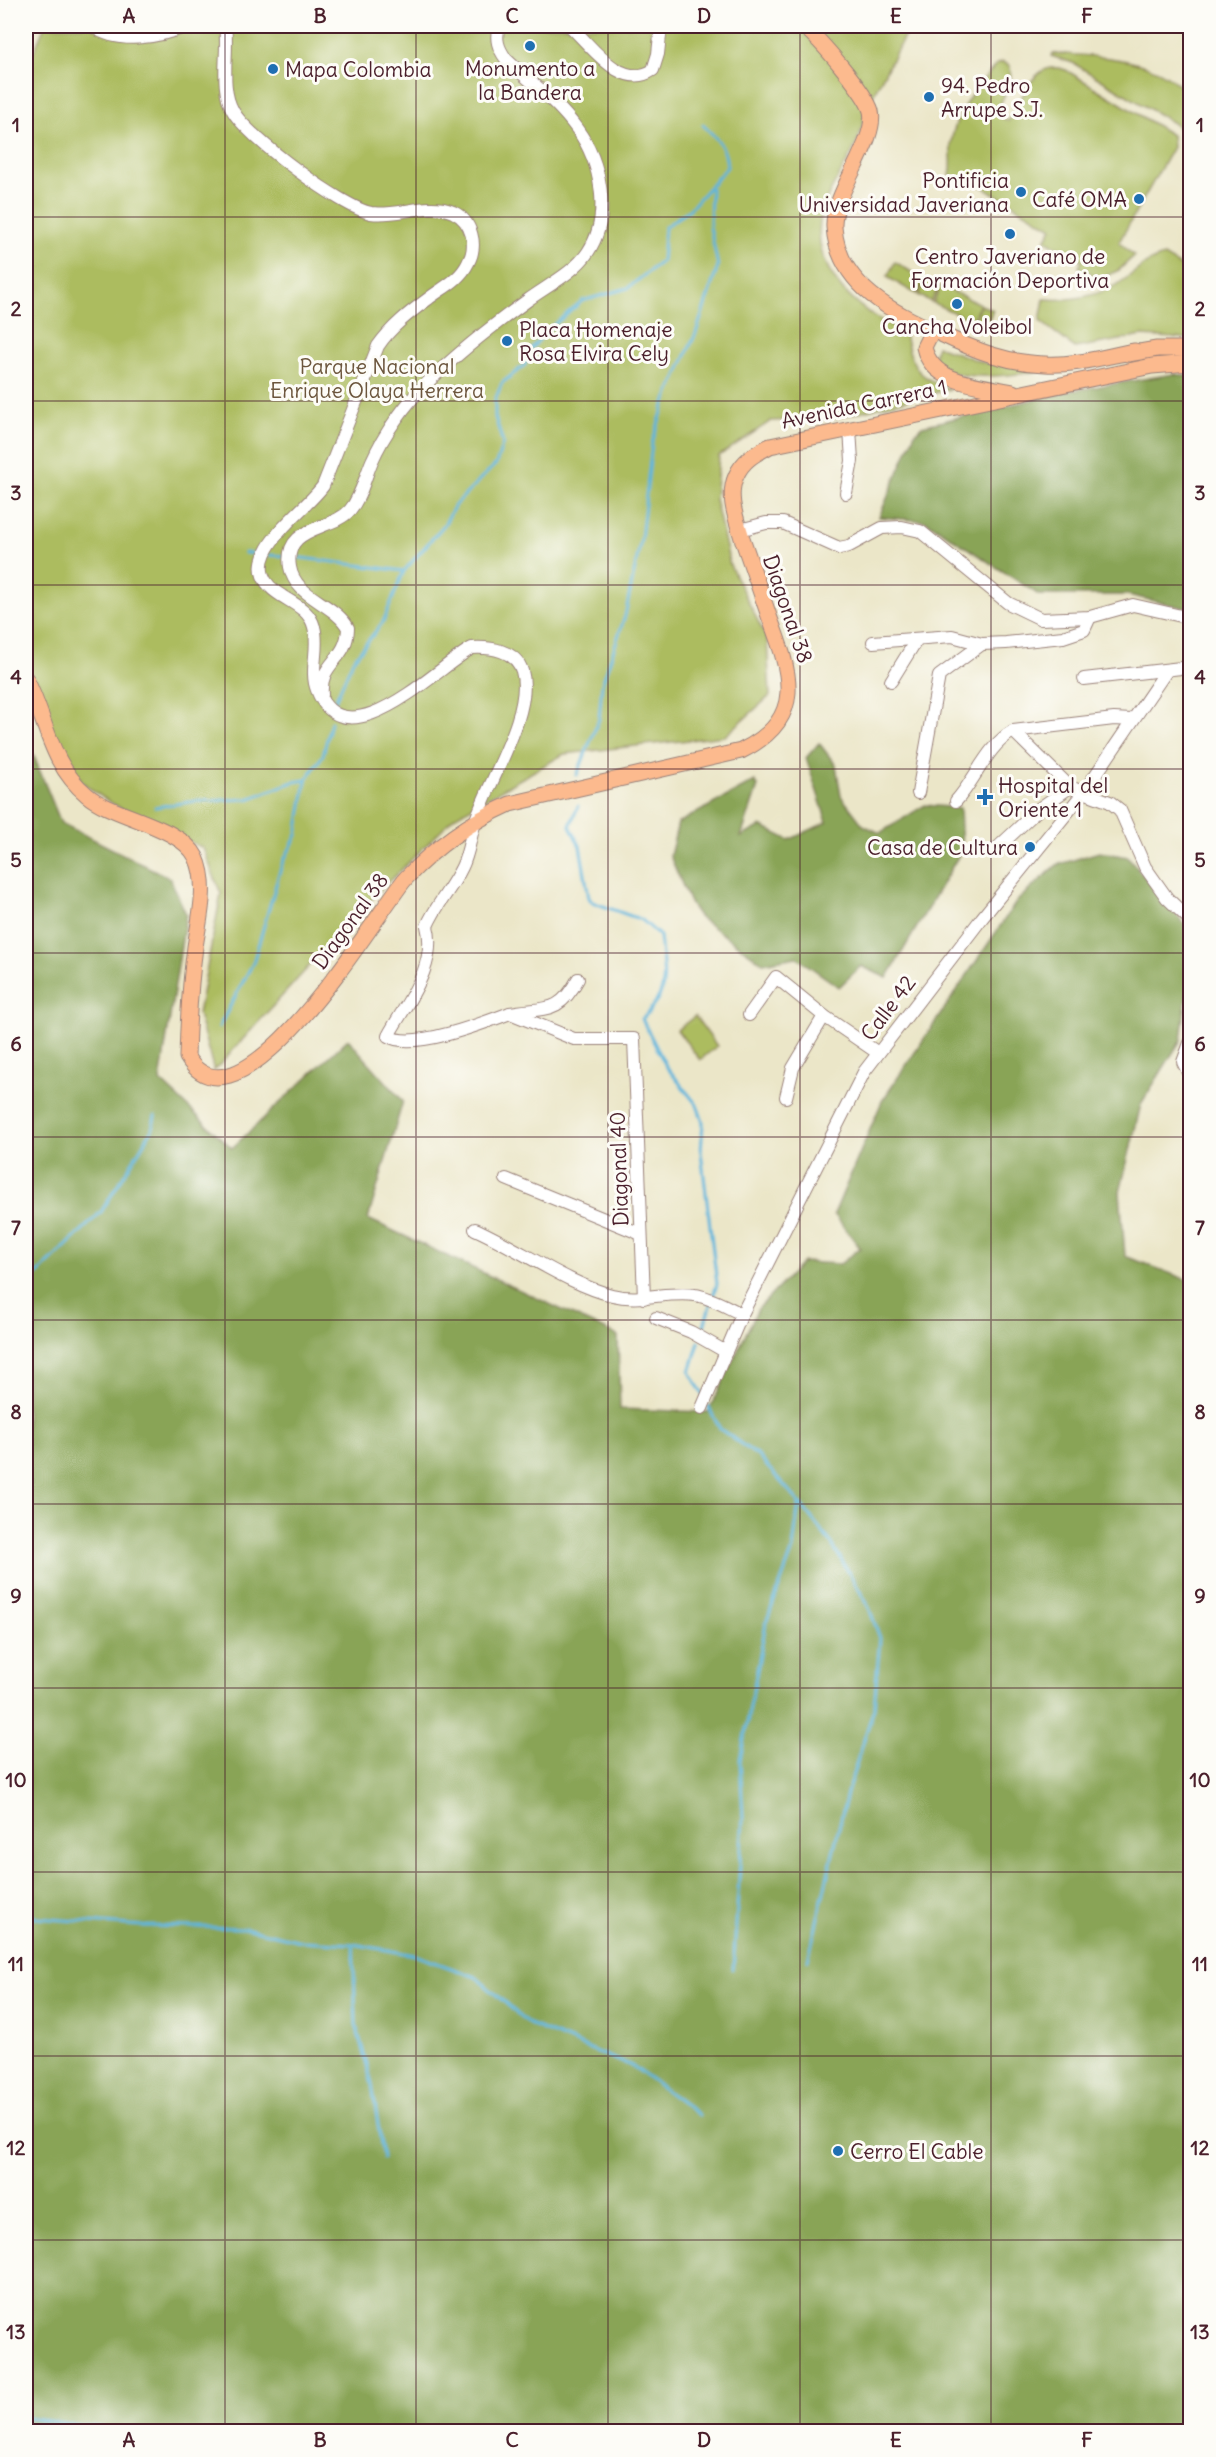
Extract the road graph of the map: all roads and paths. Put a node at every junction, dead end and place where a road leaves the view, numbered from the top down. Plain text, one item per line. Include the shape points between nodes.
1 (92, 26) edge
2 (187, 26) edge
3 (225, 26) edge
4 (499, 26) edge
5 (570, 26) edge
6 (661, 26) edge
7 (803, 26) edge
8 (932, 331) junction
9 (1191, 350) edge
10 (1135, 351) junction
11 (1191, 363) edge
12 (1068, 382) junction
13 (1018, 393) junction
14 (850, 429) junction
15 (846, 493) dead end
16 (740, 530) junction
17 (1090, 617) junction
18 (1191, 618) edge
19 (917, 639) junction
20 (873, 642) dead end
21 (982, 644) junction
22 (1191, 667) edge
23 (1167, 670) junction
24 (1084, 679) dead end
25 (26, 680) edge
26 (891, 681) dead end
27 (323, 702) junction
28 (1131, 720) junction
29 (1013, 731) junction
30 (1070, 787) junction
31 (1084, 792) junction
32 (918, 793) dead end
33 (956, 801) dead end
34 (1040, 808) junction
35 (475, 821) junction
36 (1051, 831) junction
37 (994, 851) dead end
38 (1191, 920) edge
39 (578, 979) dead end
40 (510, 1013) junction
41 (749, 1015) dead end
42 (824, 1016) junction
43 (1191, 1044) edge
44 (878, 1053) junction
45 (1188, 1074) edge
46 (786, 1097) dead end
47 (506, 1179) dead end
48 (475, 1229) dead end
49 (641, 1234) junction
50 (644, 1298) junction
51 (742, 1314) junction
52 (656, 1318) dead end
53 (726, 1352) junction
54 (702, 1408) dead end

1 - 2 street via 125,39
3 - 27 street via 228,98 232,110 252,134 349,205 379,213 444,209 460,217 472,237 471,257 463,272 390,329 378,346 323,486 263,555 262,571 268,585 304,609 312,620 316,634 314,681
4 - 27 street via 499,50 563,112 586,141 602,197 598,229 586,255 458,354 424,386 381,444 351,510 338,520 313,528 294,545 289,557 293,578 337,613 348,628 345,647 324,674
5 - 6 street via 607,62 623,75 634,78 653,70
7 - 8 main road via 866,100 871,116 838,206 834,225 841,255 851,274 871,296
8 - 10 main road via 981,352 1036,364 1063,364
8 - 13 main road via 924,347 937,372
9 - 10 main road, Avenida Carrera 1
10 - 12 main road, Avenida Carrera 1
11 - 12 main road, Avenida Carrera 1 via 1167,363
12 - 13 main road, Avenida Carrera 1
13 - 14 main road, Avenida Carrera 1
14 - 15 street via 852,461
14 - 16 main road, Avenida Carrera 1 via 770,446 752,456 736,477 732,490
16 - 17 street via 783,523 839,548 882,528 908,527 920,531 1008,603 1032,616 1054,621
16 - 35 main road, Diagonal 38 via 790,680 790,696 772,731 741,751 510,804
17 - 18 street via 1133,606
17 - 21 street via 1083,630 1063,637
19 - 20 street
19 - 21 street via 952,636
19 - 26 street
21 - 32 street via 939,676
22 - 23 street
23 - 24 street
23 - 28 street, Calle 42
25 - 35 main road, Diagonal 38 via 60,766 88,796 177,838 195,856 202,898 187,1057 198,1070 210,1074 229,1074 249,1065 292,1029 343,969 405,880 436,849
27 - 35 street via 345,717 364,717 387,708 472,648 500,650 515,658 522,669 521,702 504,755
28 - 29 street
28 - 31 street, Calle 42
29 - 30 street
29 - 33 street via 1000,738
30 - 31 street
30 - 34 street
31 - 36 street, Calle 42
31 - 38 street via 1120,810 1145,867 1167,898
34 - 36 street
34 - 37 street
35 - 40 street via 464,863 427,926 431,939 422,974 388,1036 419,1040
36 - 44 street, Calle 42
39 - 40 street via 569,996 550,1009
40 - 49 street, Diagonal 40 via 574,1039 633,1039
41 - 42 street via 776,977
42 - 44 street
42 - 46 street via 793,1068
43 - 45 street via 1183,1058
44 - 51 street, Calle 42 via 856,1086
47 - 49 street
48 - 50 street via 579,1283 610,1295
49 - 50 street, Diagonal 40
50 - 51 street via 697,1295
51 - 53 street, Calle 42
52 - 53 street via 692,1332
53 - 54 street, Calle 42

